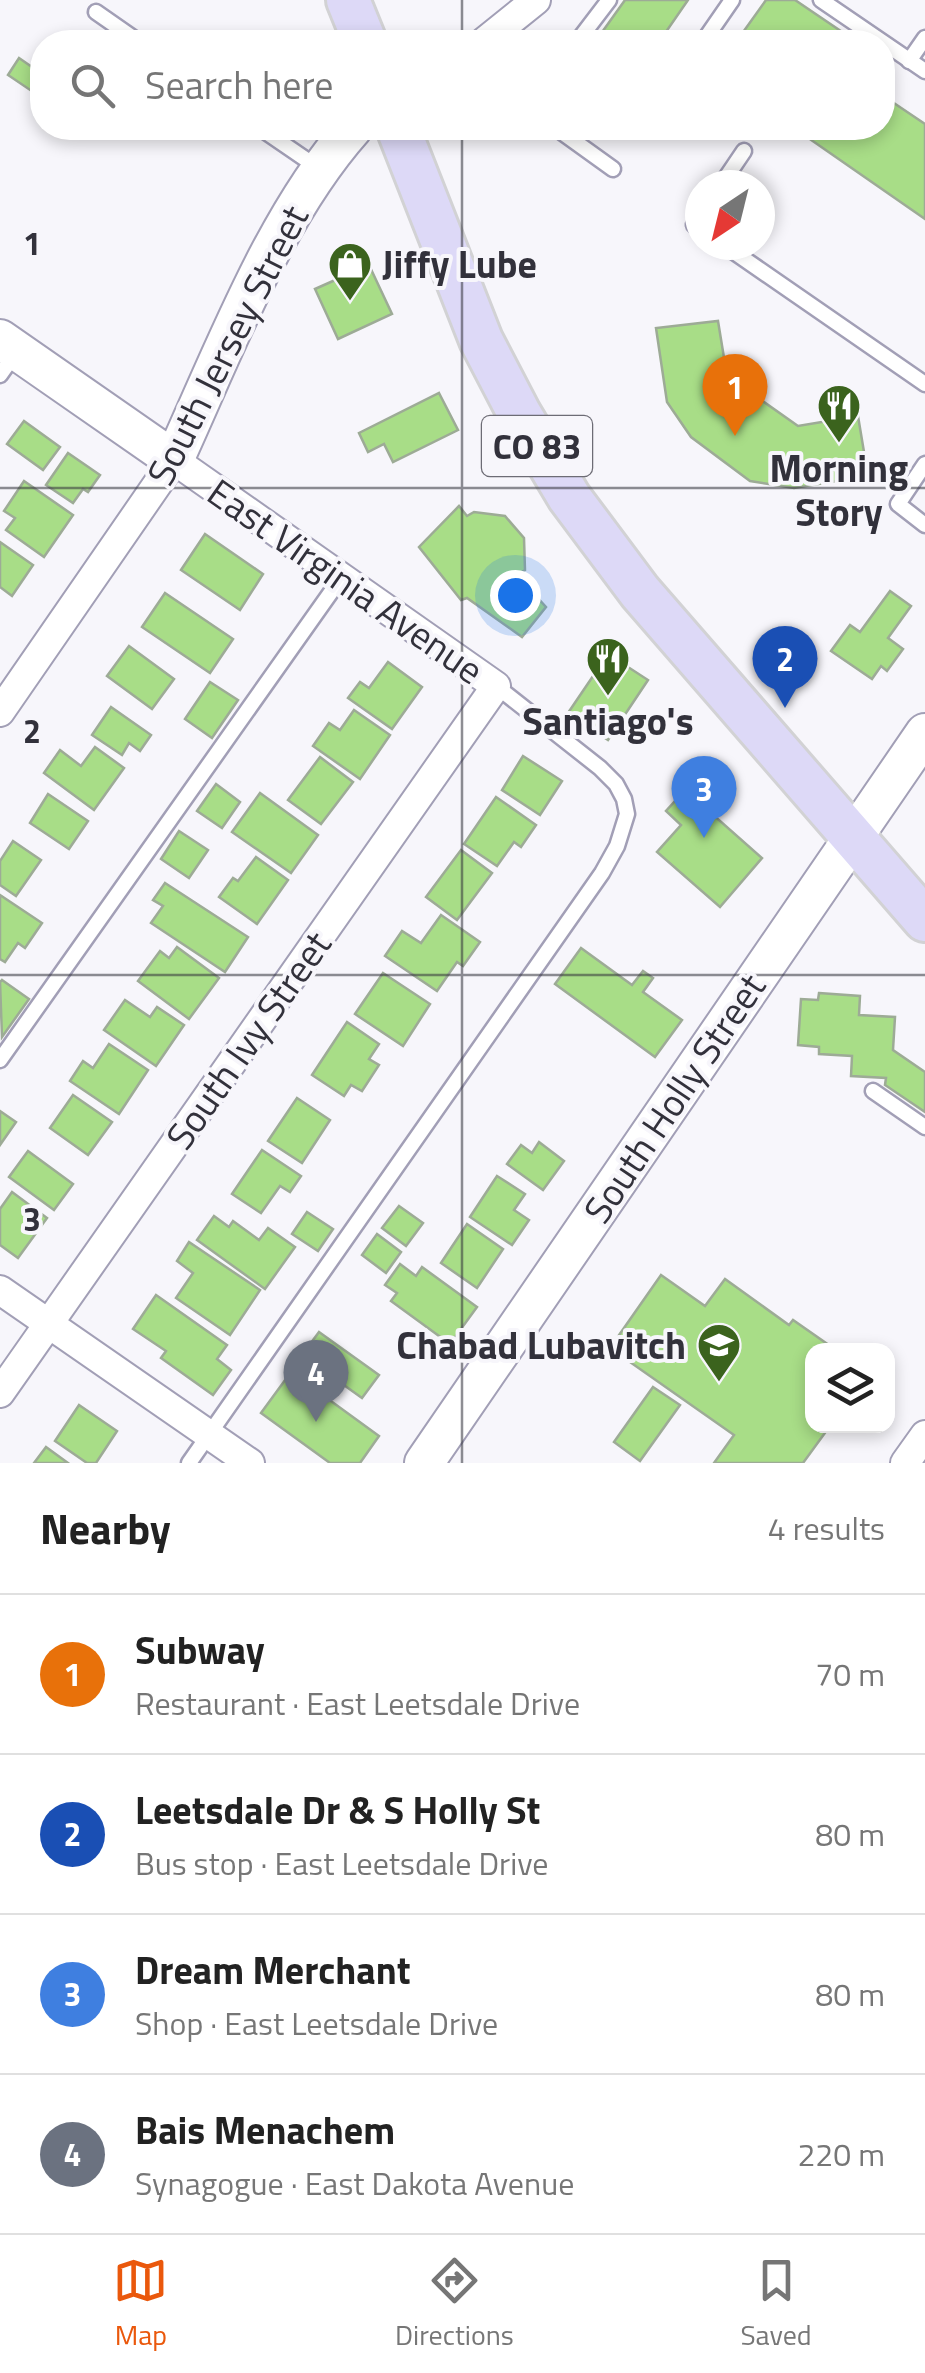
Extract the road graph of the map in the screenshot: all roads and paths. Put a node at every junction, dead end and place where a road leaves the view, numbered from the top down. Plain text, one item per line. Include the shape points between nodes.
1 (348, 0) edge
2 (536, 0) edge
3 (609, 0) edge
4 (732, 0) edge
5 (822, 0) edge
6 (96, 12) dead end
7 (122, 30) edge
8 (360, 30) edge
9 (499, 30) edge
10 (586, 30) edge
11 (711, 30) edge
12 (866, 30) edge
13 (925, 38) edge
14 (895, 50) edge
15 (909, 60) junction
16 (925, 72) edge
17 (278, 140) edge
18 (343, 140) edge
19 (403, 140) edge
20 (573, 140) edge
21 (744, 151) dead end
22 (320, 169) junction
23 (614, 169) dead end
24 (732, 170) edge
25 (746, 260) edge
26 (6, 355) edge
27 (925, 384) edge
28 (174, 460) junction
29 (925, 464) edge
30 (925, 525) edge
31 (342, 578) junction
32 (496, 686) junction
33 (0, 712) edge
34 (925, 733) edge
35 (852, 837) junction
36 (925, 920) edge
37 (0, 1060) edge
38 (874, 1091) dead end
39 (925, 1127) edge
40 (0, 1290) edge
41 (49, 1324) junction
42 (0, 1394) edge
43 (209, 1435) junction
44 (925, 1435) edge
45 (189, 1463) edge
46 (250, 1463) edge
47 (424, 1463) edge
48 (905, 1463) edge

1 - 8 main road
2 - 9 street
3 - 10 lane
4 - 11 lane
5 - 12 lane
6 - 7 lane
13 - 15 lane
14 - 15 lane
15 - 16 lane
17 - 22 lane
18 - 22 main road, South Jersey Street
19 - 35 main road, CO 83 via 481,340 569,498 640,592
20 - 23 lane
21 - 24 lane
22 - 28 main road, South Jersey Street via 273,248
25 - 27 lane
26 - 28 main road, East Virginia Avenue
28 - 31 street, East Virginia Avenue
28 - 33 street, South Jersey Street
29 - 30 lane via 898,504
31 - 32 street, East Virginia Avenue
31 - 37 lane
32 - 41 street, South Ivy Street
32 - 43 lane via 616,784 627,814 617,846
34 - 35 main road, South Holly Street
35 - 36 main road, CO 83
35 - 47 main road, South Holly Street
38 - 39 lane
40 - 41 street
41 - 42 street, South Ivy Street
41 - 43 street
43 - 45 lane
43 - 46 street
44 - 48 street

